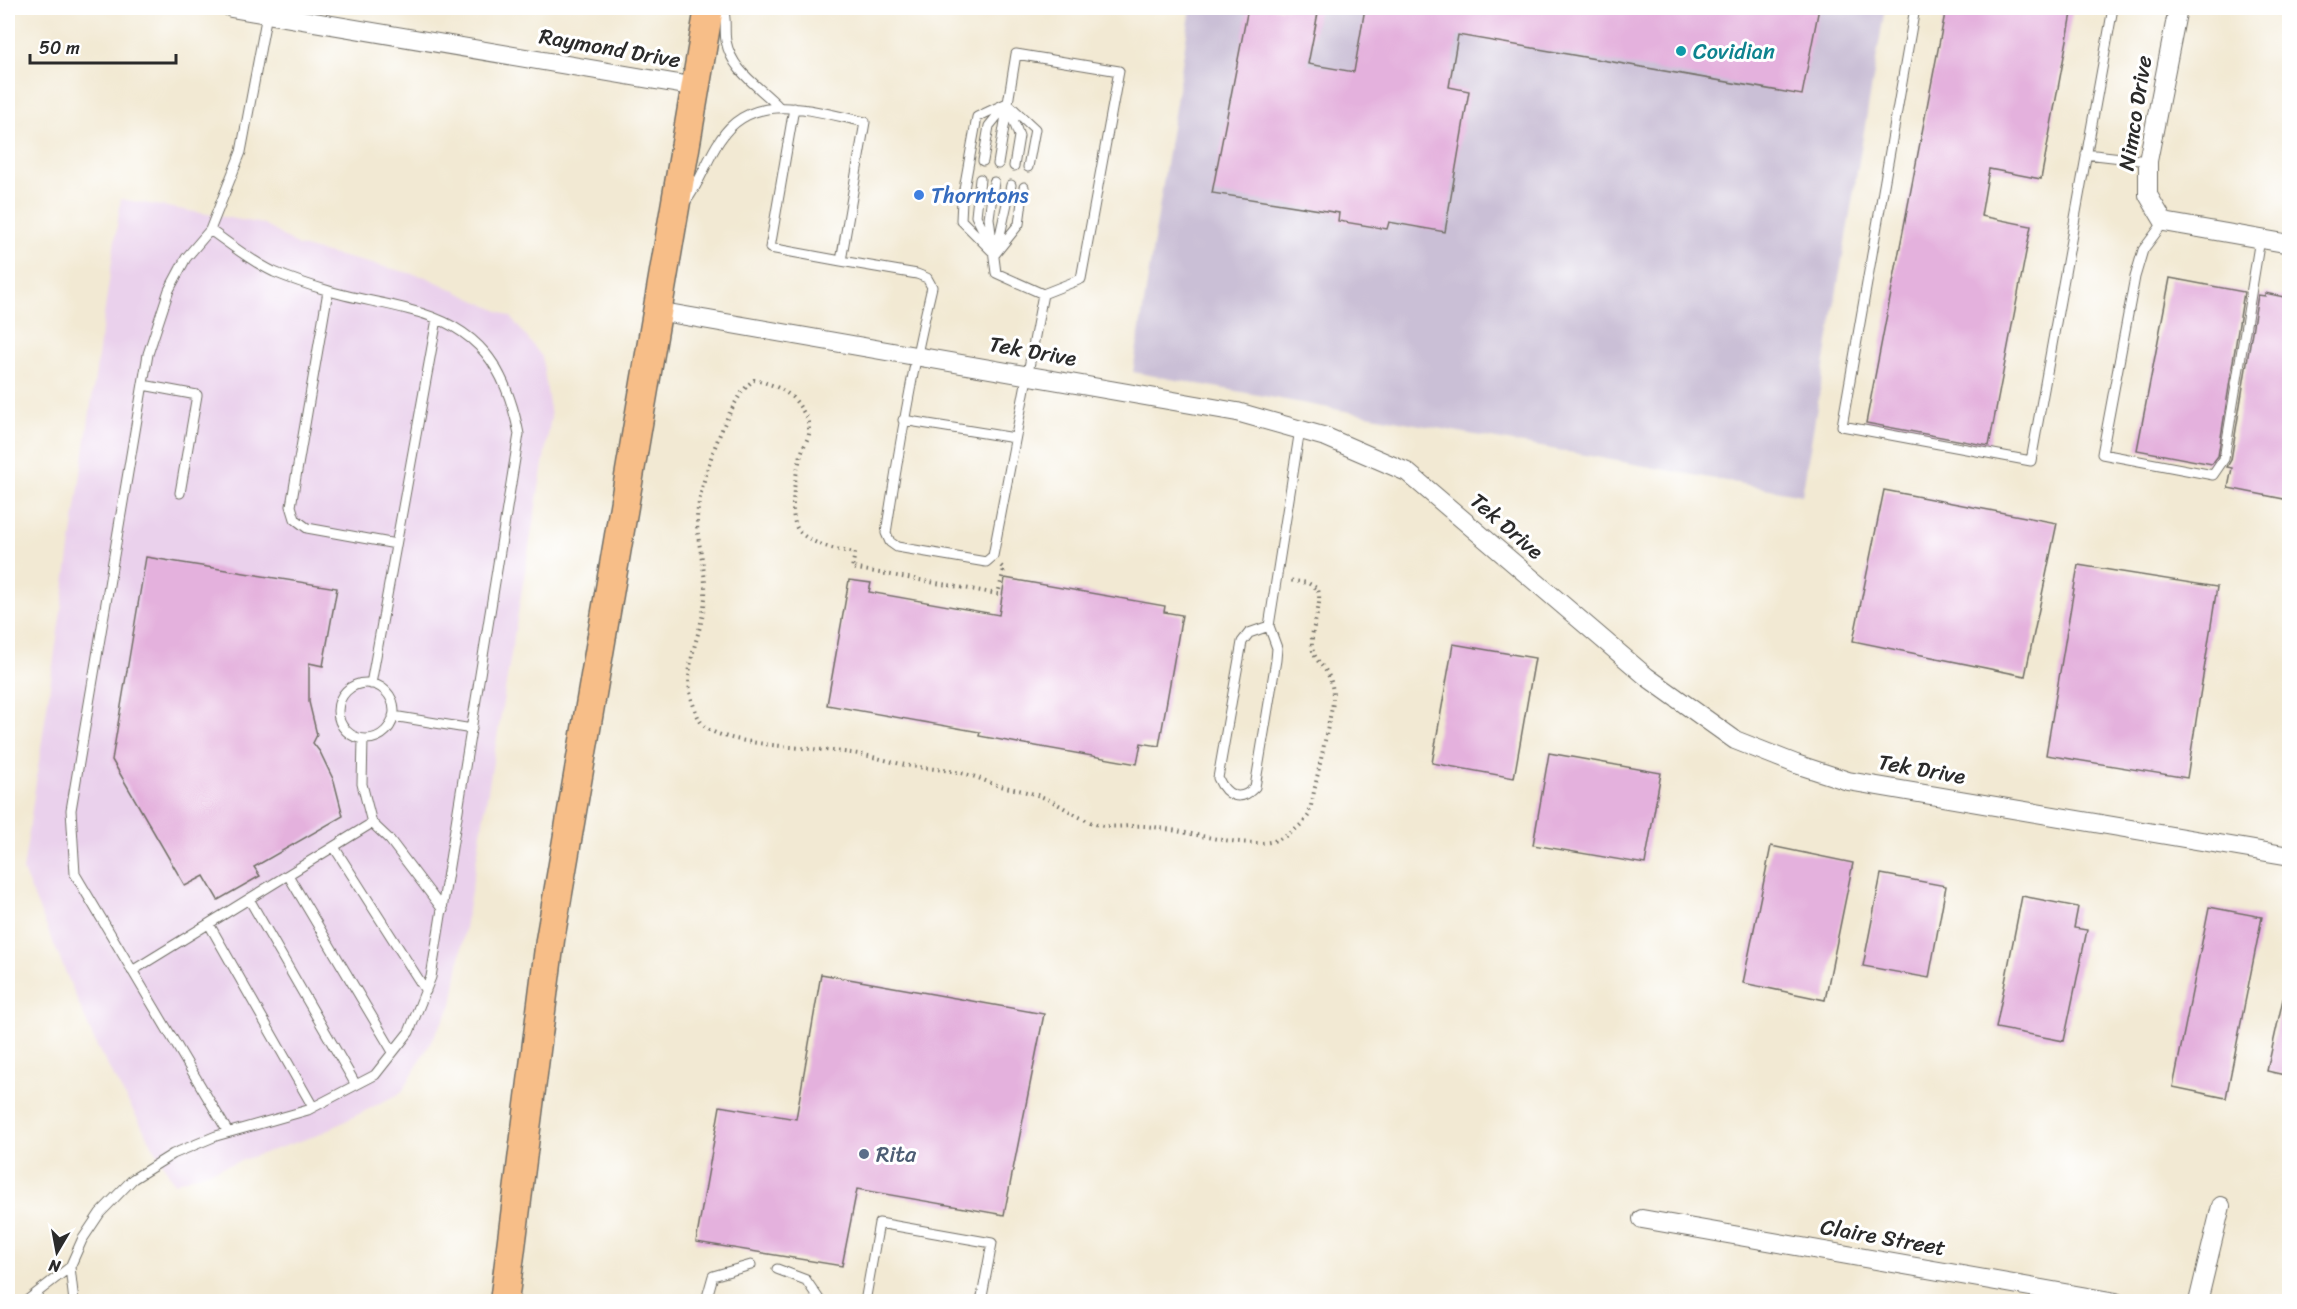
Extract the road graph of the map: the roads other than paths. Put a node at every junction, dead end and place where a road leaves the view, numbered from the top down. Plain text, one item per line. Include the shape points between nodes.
1 (231, 8) edge
2 (709, 8) edge
3 (723, 8) edge
4 (1915, 8) edge
5 (2112, 8) edge
6 (2178, 8) edge
7 (267, 14) junction
8 (697, 87) junction
9 (1007, 103) junction
10 (779, 106) junction
11 (794, 108) junction
12 (2086, 154) junction
13 (2148, 161) junction
14 (983, 162) dead end
15 (998, 164) dead end
16 (1014, 166) dead end
17 (1028, 167) dead end
18 (980, 179) dead end
19 (994, 182) dead end
20 (1011, 185) dead end
21 (1024, 187) dead end
22 (674, 218) junction
23 (2164, 222) junction
24 (210, 230) junction
25 (2260, 239) junction
26 (2289, 244) edge
27 (996, 254) junction
28 (841, 261) junction
29 (328, 291) junction
30 (1043, 294) junction
31 (657, 312) junction
32 (437, 319) junction
33 (915, 356) junction
34 (1027, 375) junction
35 (143, 385) junction
36 (903, 420) junction
37 (1300, 429) junction
38 (1015, 438) junction
39 (180, 493) dead end
40 (396, 544) junction
41 (1269, 626) junction
42 (371, 684) junction
43 (393, 716) junction
44 (472, 729) junction
45 (363, 739) junction
46 (372, 823) junction
47 (334, 847) junction
48 (2289, 856) edge
49 (288, 875) junction
50 (249, 899) junction
51 (443, 910) junction
52 (209, 924) junction
53 (132, 971) junction
54 (426, 991) junction
55 (393, 1052) junction
56 (356, 1084) junction
57 (313, 1107) junction
58 (228, 1132) junction
59 (2221, 1206) dead end
60 (1642, 1219) dead end
61 (751, 1265) dead end
62 (70, 1268) junction
63 (777, 1269) dead end
64 (25, 1302) edge
65 (74, 1302) edge
66 (504, 1302) edge
67 (709, 1302) edge
68 (821, 1302) edge
69 (865, 1302) edge
70 (981, 1302) edge
71 (2115, 1302) edge
72 (2198, 1302) edge

1 - 7 street, Raymond Drive
2 - 8 main road
3 - 10 lane via 726,41 741,74
4 - 12 lane via 1842,426 2031,460
5 - 12 lane
6 - 13 street, Nimco Drive
7 - 8 street, Raymond Drive
7 - 24 lane via 241,152
8 - 22 main road
9 - 14 lane via 990,126
9 - 15 lane
9 - 16 lane via 1019,136
9 - 17 lane via 1035,129
9 - 27 lane via 977,117 962,200 961,220
9 - 30 lane via 1016,54 1119,71 1081,279
10 - 11 lane
10 - 22 lane via 746,115 731,126
11 - 28 lane via 865,122
11 - 28 lane via 770,248
12 - 13 lane
13 - 23 street, Nimco Drive via 2148,195
18 - 27 lane via 976,216
19 - 27 lane via 989,218
20 - 27 lane
21 - 27 lane via 1019,224
22 - 31 main road
23 - 25 street
23 - 25 lane via 2143,250 2138,268 2102,454 2213,475 2224,459
24 - 29 lane via 273,272
24 - 35 lane via 186,258 168,290 148,354
25 - 26 street
27 - 30 lane via 996,273
28 - 33 lane via 927,278 932,287
29 - 32 lane
29 - 40 lane via 291,506 295,519 307,528
30 - 34 lane
31 - 33 street, Tek Drive
31 - 66 main road via 550,940
32 - 40 lane
32 - 44 lane via 453,324 479,345 500,372 519,434
33 - 34 street, Tek Drive
33 - 36 lane
34 - 37 street, Tek Drive via 1237,412
34 - 38 lane
35 - 39 lane via 197,395
35 - 53 lane via 70,810 75,874
36 - 38 lane
36 - 38 lane via 886,533 890,542 897,547 986,562 993,556
37 - 41 lane
37 - 48 street, Tek Drive via 1326,436 1407,472 1647,677 1735,740 1848,781
40 - 42 lane
41 - 41 lane via 1277,648 1276,660 1255,788 1240,797 1230,795 1218,778 1242,642 1249,633
42 - 43 lane via 388,694
42 - 45 lane via 352,686 340,699 338,708 341,725 354,737
43 - 44 lane
43 - 45 lane via 380,735
44 - 51 lane
45 - 46 lane via 362,784
46 - 47 lane
46 - 51 lane via 390,840
47 - 49 lane
47 - 54 lane
49 - 50 lane
49 - 55 lane
50 - 52 lane
50 - 56 lane
51 - 54 lane
52 - 53 lane
52 - 57 lane
53 - 58 lane
54 - 55 lane via 409,1032
55 - 56 lane via 375,1075
56 - 57 lane
57 - 58 lane
58 - 62 lane via 173,1154 133,1179 100,1213
59 - 72 street
60 - 71 street, Claire Street
61 - 67 lane via 713,1276
62 - 64 lane
62 - 65 lane
63 - 68 lane via 806,1280
69 - 70 lane via 879,1223 992,1243

